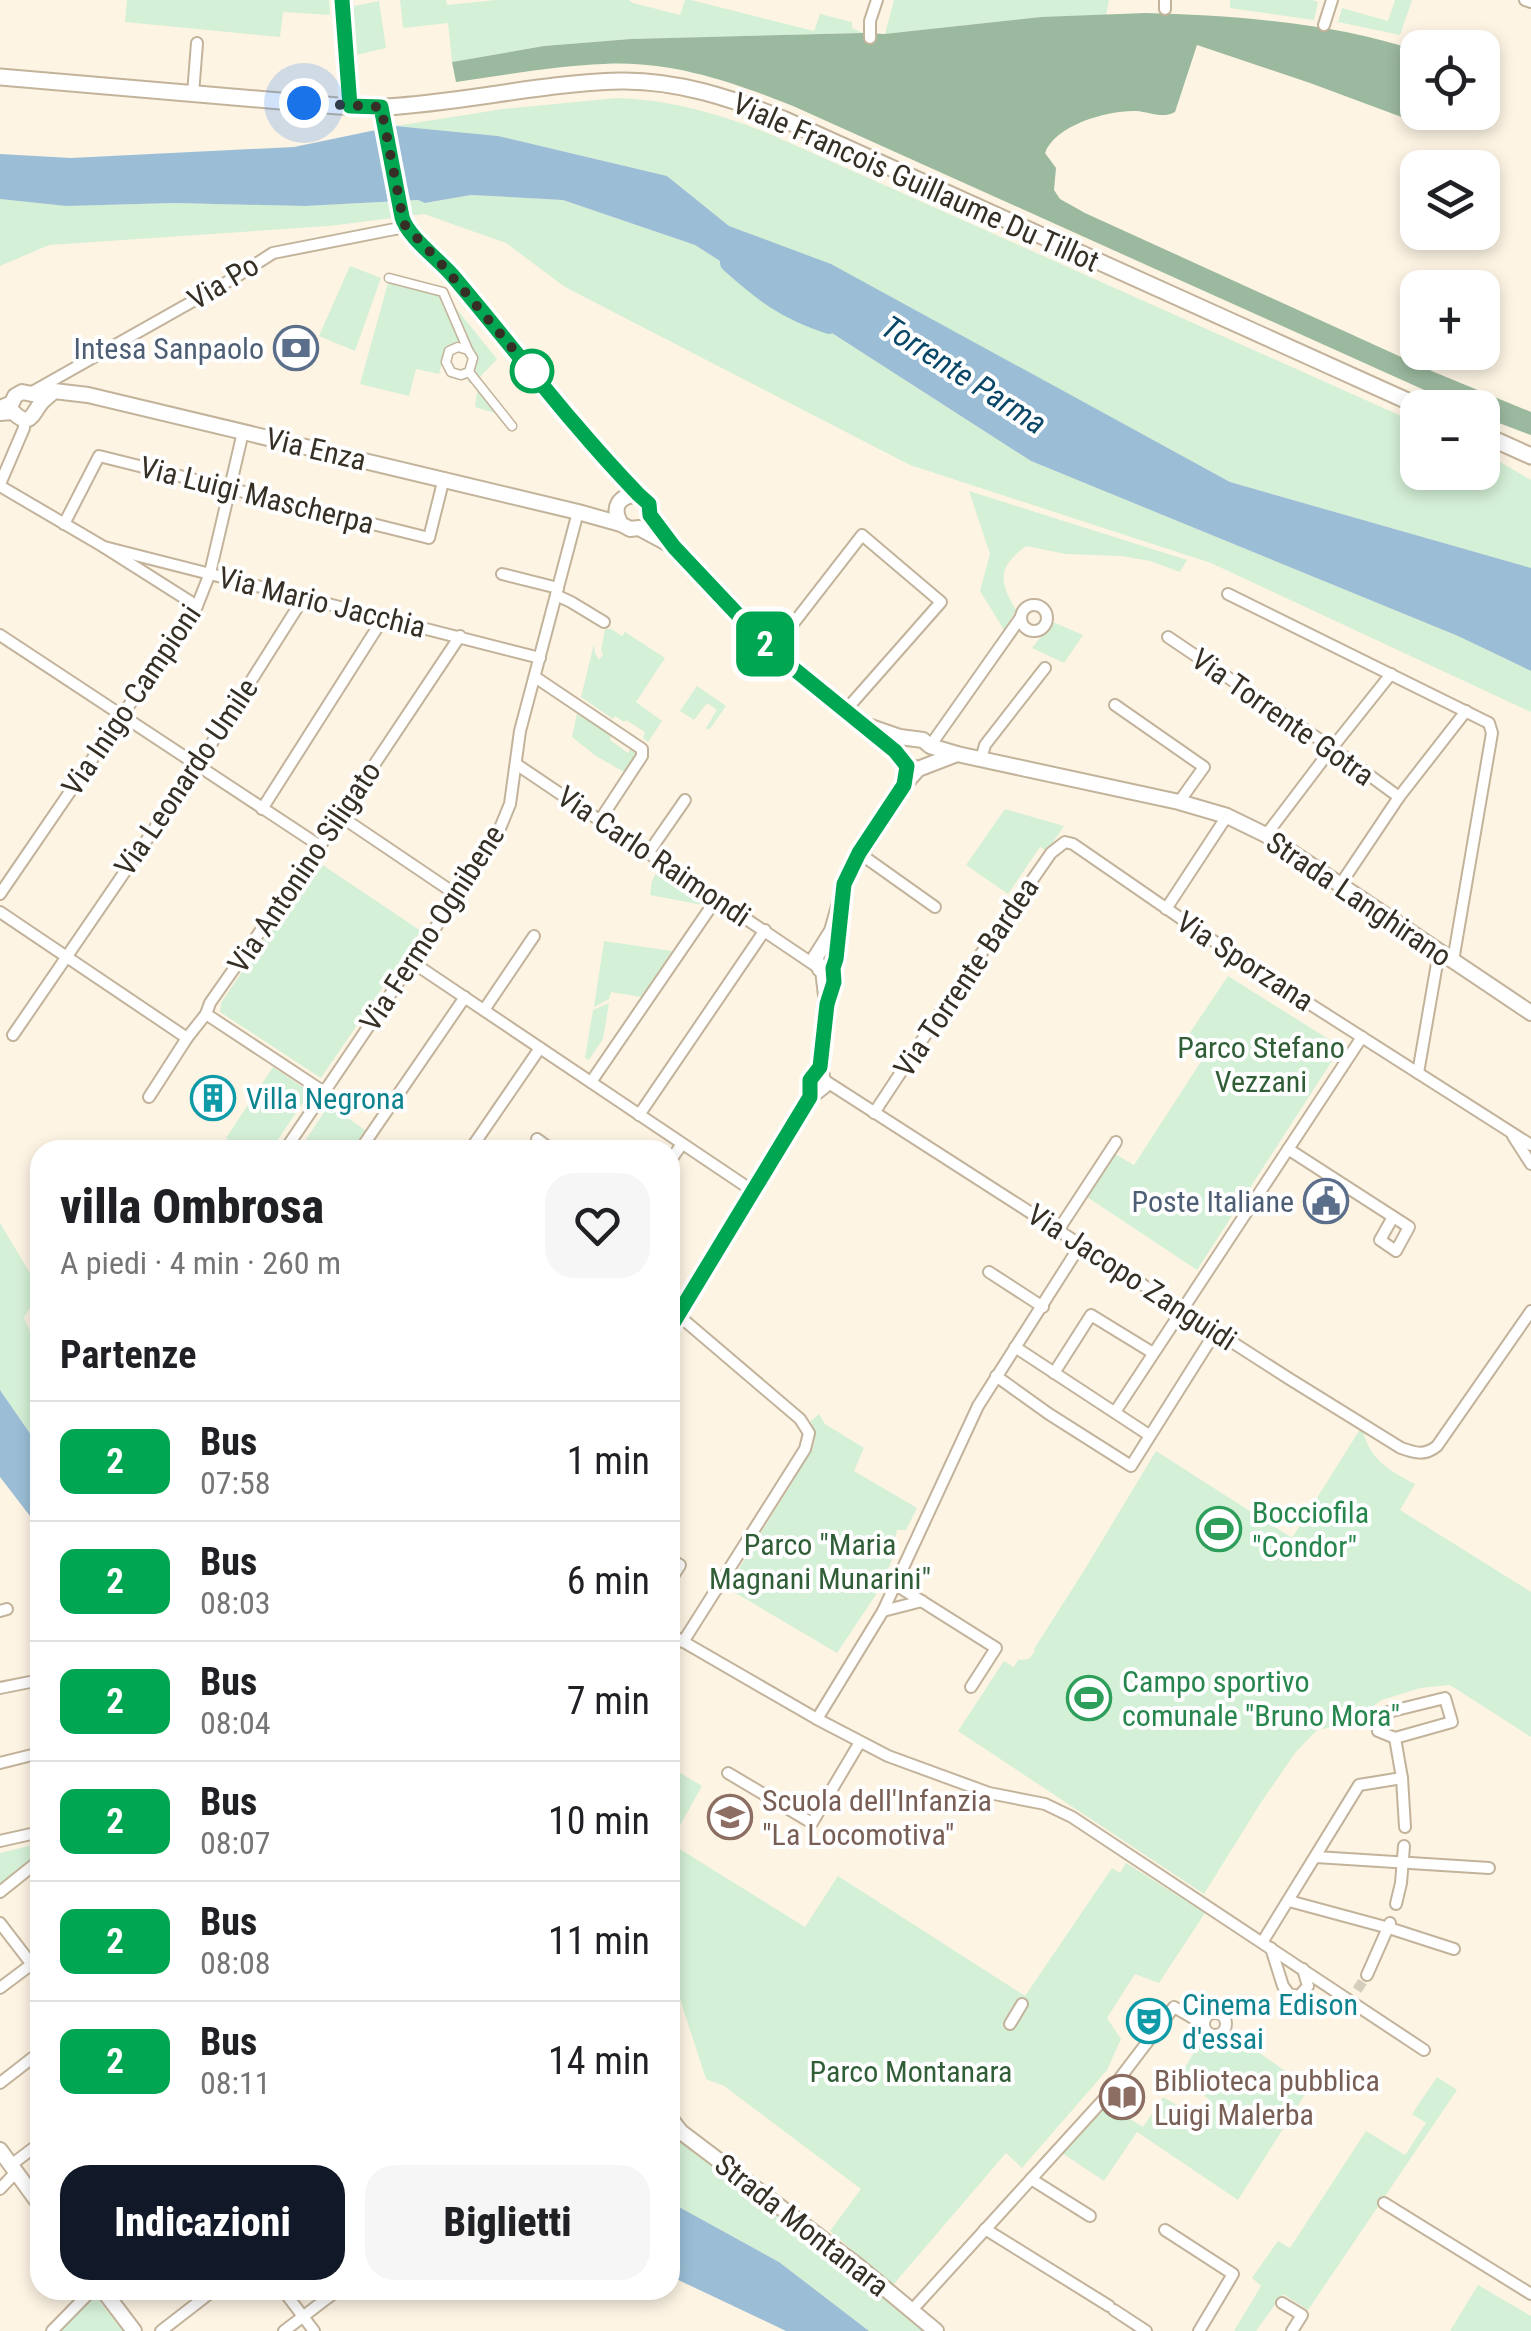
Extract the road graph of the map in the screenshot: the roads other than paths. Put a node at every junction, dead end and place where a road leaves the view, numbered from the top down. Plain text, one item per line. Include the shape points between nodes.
1 (342, 0) edge
2 (877, 0) edge
3 (1332, 0) edge
4 (1324, 24) dead end
5 (870, 38) dead end
6 (197, 43) dead end
7 (0, 77) edge
8 (193, 94) junction
9 (350, 106) junction
10 (382, 116) junction
11 (403, 222) junction
12 (388, 278) dead end
13 (468, 350) junction
14 (469, 372) junction
15 (58, 387) junction
16 (34, 398) junction
17 (1400, 398) edge
18 (10, 411) edge
19 (512, 426) dead end
20 (242, 432) junction
21 (1500, 441) edge
22 (1500, 445) edge
23 (1531, 453) edge
24 (608, 464) junction
25 (1531, 468) edge
26 (444, 478) junction
27 (0, 485) edge
28 (231, 488) junction
29 (638, 494) junction
30 (618, 503) junction
31 (578, 512) junction
32 (650, 515) junction
33 (64, 524) junction
34 (621, 524) junction
35 (639, 528) junction
36 (104, 547) junction
37 (674, 547) junction
38 (210, 573) junction
39 (502, 574) dead end
40 (557, 592) junction
41 (1228, 594) dead end
42 (304, 597) junction
43 (197, 606) junction
44 (384, 617) junction
45 (1021, 617) dead end
46 (604, 622) dead end
47 (0, 635) edge
48 (460, 636) junction
49 (1168, 638) dead end
50 (772, 651) junction
51 (540, 658) junction
52 (1045, 668) dead end
53 (1391, 674) junction
54 (535, 676) junction
55 (1115, 705) dead end
56 (1466, 710) junction
57 (845, 711) junction
58 (122, 716) junction
59 (861, 723) junction
60 (914, 740) junction
61 (930, 746) junction
62 (1332, 748) junction
63 (957, 754) junction
64 (981, 759) junction
65 (516, 764) junction
66 (914, 764) junction
67 (198, 765) junction
68 (1398, 797) junction
69 (685, 800) dead end
70 (1179, 802) junction
71 (262, 809) junction
72 (340, 816) junction
73 (1227, 816) junction
74 (600, 820) junction
75 (1266, 836) junction
76 (1060, 844) joint
77 (320, 846) junction
78 (649, 852) junction
79 (859, 853) junction
80 (1340, 885) junction
81 (0, 894) edge
82 (457, 895) junction
83 (716, 898) junction
84 (935, 907) joint
85 (1166, 909) junction
86 (0, 912) edge
87 (946, 915) dead end
88 (765, 930) junction
89 (534, 936) dead end
90 (1440, 952) junction
91 (65, 956) junction
92 (825, 960) junction
93 (1453, 961) junction
94 (412, 962) junction
95 (464, 997) junction
96 (484, 1010) junction
97 (1531, 1013) edge
98 (206, 1014) junction
99 (13, 1035) dead end
100 (1362, 1037) junction
101 (187, 1038) junction
102 (540, 1048) junction
103 (1418, 1073) junction
104 (592, 1082) junction
105 (817, 1084) junction
106 (324, 1092) junction
107 (149, 1097) dead end
108 (874, 1113) junction
109 (640, 1115) junction
110 (1510, 1132) junction
111 (294, 1140) edge
112 (367, 1140) edge
113 (477, 1140) edge
114 (676, 1140) edge
115 (1116, 1142) dead end
116 (682, 1144) joint
117 (1531, 1146) edge
118 (680, 1147) edge
119 (1288, 1149) junction
120 (1531, 1164) edge
121 (753, 1192) junction
122 (1394, 1217) dead end
123 (1059, 1229) junction
124 (1081, 1244) junction
125 (990, 1272) dead end
126 (1043, 1307) junction
127 (1182, 1309) junction
128 (1531, 1310) edge
129 (680, 1312) edge
130 (680, 1327) edge
131 (1216, 1331) junction
132 (1015, 1346) junction
133 (1152, 1353) junction
134 (1054, 1373) junction
135 (996, 1376) junction
136 (1115, 1412) junction
137 (1150, 1434) junction
138 (896, 1585) junction
139 (922, 1601) junction
140 (883, 1611) junction
141 (680, 1640) edge
142 (683, 1642) junction
143 (30, 1682) edge
144 (970, 1687) dead end
145 (0, 1688) edge
146 (817, 1719) junction
147 (1396, 1738) junction
148 (860, 1742) junction
149 (30, 1756) edge
150 (0, 1762) edge
151 (728, 1773) dead end
152 (1402, 1778) junction
153 (1405, 1827) dead end
154 (30, 1834) edge
155 (0, 1840) edge
156 (1404, 1846) dead end
157 (1316, 1857) junction
158 (1403, 1862) junction
159 (30, 1868) edge
160 (1489, 1868) dead end
161 (0, 1892) edge
162 (1289, 1901) junction
163 (1396, 1904) dead end
164 (0, 1923) edge
165 (1390, 1925) junction
166 (1266, 1944) junction
167 (1454, 1949) dead end
168 (30, 1956) edge
169 (30, 1963) edge
170 (1302, 1968) junction
171 (1367, 1975) tunnel mouth
172 (0, 1988) edge
173 (1357, 1990) tunnel mouth
174 (1350, 2001) junction
175 (1022, 2004) dead end
176 (1010, 2024) dead end
177 (1203, 2024) dead end
178 (1424, 2050) dead end
179 (30, 2060) edge
180 (0, 2083) edge
181 (680, 2131) edge
182 (0, 2150) edge
183 (30, 2152) edge
184 (13, 2168) junction
185 (1031, 2179) junction
186 (0, 2189) edge
187 (30, 2191) edge
188 (1384, 2203) dead end
189 (1090, 2216) dead end
190 (985, 2229) junction
191 (1165, 2230) dead end
192 (1531, 2294) edge
193 (82, 2300) edge
194 (111, 2300) edge
195 (201, 2300) edge
196 (291, 2300) edge
197 (325, 2300) edge
198 (1282, 2304) dead end
199 (912, 2310) junction
200 (303, 2316) junction
201 (52, 2331) edge
202 (134, 2331) edge
203 (161, 2331) edge
204 (284, 2331) edge
205 (314, 2331) edge
206 (936, 2331) edge
207 (1146, 2331) edge
208 (1199, 2331) edge
209 (1292, 2331) edge

1 - 9 street
2 - 5 street
3 - 4 street
6 - 8 street
7 - 8 main road, Viale Francois Guillaume Du Tillot
8 - 9 main road, Viale Francois Guillaume Du Tillot
9 - 10 main road, Viale Francois Guillaume Du Tillot
10 - 11 street
10 - 17 main road, Viale Francois Guillaume Du Tillot via 538,87 622,81 734,100
11 - 15 street, Via Po via 273,253
11 - 24 street, Strada Langhirano
12 - 13 street via 444,292
13 - 14 street
13 - 14 street via 449,351 446,362 452,372
14 - 19 street
15 - 16 street, Via Po
15 - 20 street, Via Enza
16 - 18 street, Via Po via 18,394
16 - 18 street, Via Po via 33,417
18 - 27 street via 24,428
20 - 26 street, Via Enza
20 - 28 street, Via Inigo Campioni
21 - 23 main road
22 - 25 main road
24 - 29 street, Strada Langhirano
24 - 30 street, Strada Langhirano
26 - 28 street, Via Luigi Mascherpa via 430,538
26 - 31 street, Via Enza
27 - 33 street, Via Mario Jacchia
28 - 33 street, Via Luigi Mascherpa via 99,456
28 - 38 street, Via Inigo Campioni
29 - 30 street
29 - 32 street, Strada Langhirano
30 - 31 street, Via Enza
30 - 34 street, Strada Langhirano
31 - 34 street, Via Enza
31 - 40 street, Via Fermo Ognibene
32 - 35 street
32 - 37 street, Strada Langhirano
33 - 36 street, Via Mario Jacchia
34 - 35 street, Strada Langhirano
35 - 37 street, Strada Langhirano
36 - 38 street, Via Mario Jacchia
36 - 43 street, Via Mario Jacchia
37 - 50 street, Strada Langhirano
38 - 42 street, Via Mario Jacchia
38 - 43 street, Via Inigo Campioni
39 - 40 street
40 - 46 street
40 - 51 street, Via Fermo Ognibene
41 - 53 street
42 - 44 street, Via Mario Jacchia
42 - 67 street, Via Leonardo Umile
43 - 58 street, Via Inigo Campioni
44 - 48 street, Via Mario Jacchia
44 - 71 street
45 - 61 street
47 - 58 street
48 - 51 street, Via Mario Jacchia
48 - 72 street, Via Antonino Siligato
49 - 62 street, Via Torrente Gotra
50 - 57 street, Strada Langhirano
50 - 57 street via 862,535 941,602
51 - 54 street, Via Fermo Ognibene
52 - 64 street via 985,744
53 - 56 street
53 - 62 street
54 - 65 street, Via Fermo Ognibene
54 - 74 street via 643,752
55 - 70 street via 1204,767
56 - 68 street
56 - 93 street via 1492,732
57 - 59 street, Strada Langhirano
58 - 67 street
58 - 81 street, Via Inigo Campioni
59 - 60 street, Strada Langhirano
59 - 66 street, Strada Langhirano
60 - 61 street, Strada Langhirano
60 - 66 street via 903,750
61 - 63 street, Strada Langhirano
61 - 66 street via 932,755
62 - 68 street, Via Torrente Gotra
62 - 75 street
63 - 64 street, Strada Langhirano
63 - 66 street, Strada Langhirano
64 - 70 street, Strada Langhirano
65 - 74 street, Via Carlo Raimondi
65 - 82 street, Via Fermo Ognibene via 496,838
66 - 79 street
67 - 71 street
67 - 91 street, Via Leonardo Umile
68 - 80 street
69 - 78 street
70 - 73 street, Strada Langhirano
71 - 77 street
72 - 77 street, Via Antonino Siligato
72 - 82 street
73 - 75 street, Strada Langhirano
73 - 85 street
74 - 78 street, Via Carlo Raimondi
75 - 80 street, Strada Langhirano
76 - 85 street, Via Sporzana via 1073,844
76 - 108 street, Via Torrente Bardea
77 - 98 street, Via Antonino Siligato
78 - 83 street, Via Carlo Raimondi
79 - 84 street
79 - 92 street
80 - 90 street, Strada Langhirano
82 - 94 street, Via Fermo Ognibene
83 - 88 street, Via Carlo Raimondi
83 - 104 street
84 - 87 street
85 - 100 street, Via Sporzana
86 - 91 street
88 - 92 street, Via Carlo Raimondi
88 - 109 street
89 - 96 street
90 - 93 street, Strada Langhirano
90 - 103 street
91 - 99 street, Via Leonardo Umile
91 - 101 street
92 - 105 street via 834,982
93 - 97 street, Strada Langhirano
94 - 95 street
94 - 106 street, Via Fermo Ognibene
95 - 96 street
95 - 112 street
96 - 102 street
98 - 101 street, Via Antonino Siligato
98 - 106 street
100 - 103 street, Via Sporzana
100 - 119 street
101 - 107 street, Via Antonino Siligato
102 - 104 street
102 - 113 street
103 - 110 street, Via Sporzana
104 - 109 street
105 - 108 street, Via Jacopo Zanguidi
105 - 121 street
106 - 111 street, Via Fermo Ognibene
108 - 123 street, Via Jacopo Zanguidi
109 - 114 street
110 - 117 street, Via Sporzana
110 - 120 street
115 - 123 street
116 - 118 street
116 - 121 street
119 - 122 street
119 - 127 street
121 - 129 street
123 - 124 street, Via Jacopo Zanguidi
124 - 126 street
124 - 127 street, Via Jacopo Zanguidi
125 - 126 street
126 - 132 street
127 - 131 street, Via Jacopo Zanguidi
127 - 133 street
128 - 131 street, Via Jacopo Zanguidi via 1429,1452 1402,1448
130 - 142 street via 800,1418 809,1433
131 - 137 street
132 - 134 street
132 - 135 street
133 - 134 street via 1091,1315
133 - 136 street
134 - 136 street
135 - 137 street via 1131,1466
135 - 138 street
136 - 137 street
138 - 139 street
138 - 140 street
139 - 140 street
139 - 144 street via 996,1648
140 - 146 street
141 - 142 street
142 - 146 street
143 - 145 street
146 - 148 street
147 - 147 street via 1452,1722 1445,1698 1388,1712 1378,1731
147 - 152 street
148 - 151 street via 812,1823
148 - 166 street via 954,1782 1072,1817
149 - 150 street
152 - 153 street
152 - 157 street via 1358,1786
154 - 155 street
156 - 158 street
157 - 158 street
157 - 162 street
158 - 160 street
158 - 163 street
159 - 161 street
162 - 165 street
162 - 166 street
164 - 168 street
165 - 167 street
165 - 171 street
166 - 170 street
166 - 170 street via 1290,1994 1299,1996 1308,1986
169 - 172 street
170 - 174 street
173 - 174 street
174 - 178 street
175 - 176 street
177 - 185 street via 1174,2007
179 - 180 street
181 - 199 street, Strada Montanara
182 - 184 street
183 - 184 street
184 - 186 street
184 - 187 street
185 - 189 street
185 - 190 street
188 - 192 street
190 - 199 street
190 - 207 street
191 - 208 street via 1233,2274
193 - 201 street
194 - 202 street
195 - 203 street
196 - 200 street
197 - 200 street
198 - 209 street via 1302,2316
199 - 206 street, Strada Montanara
200 - 204 street
200 - 205 street

